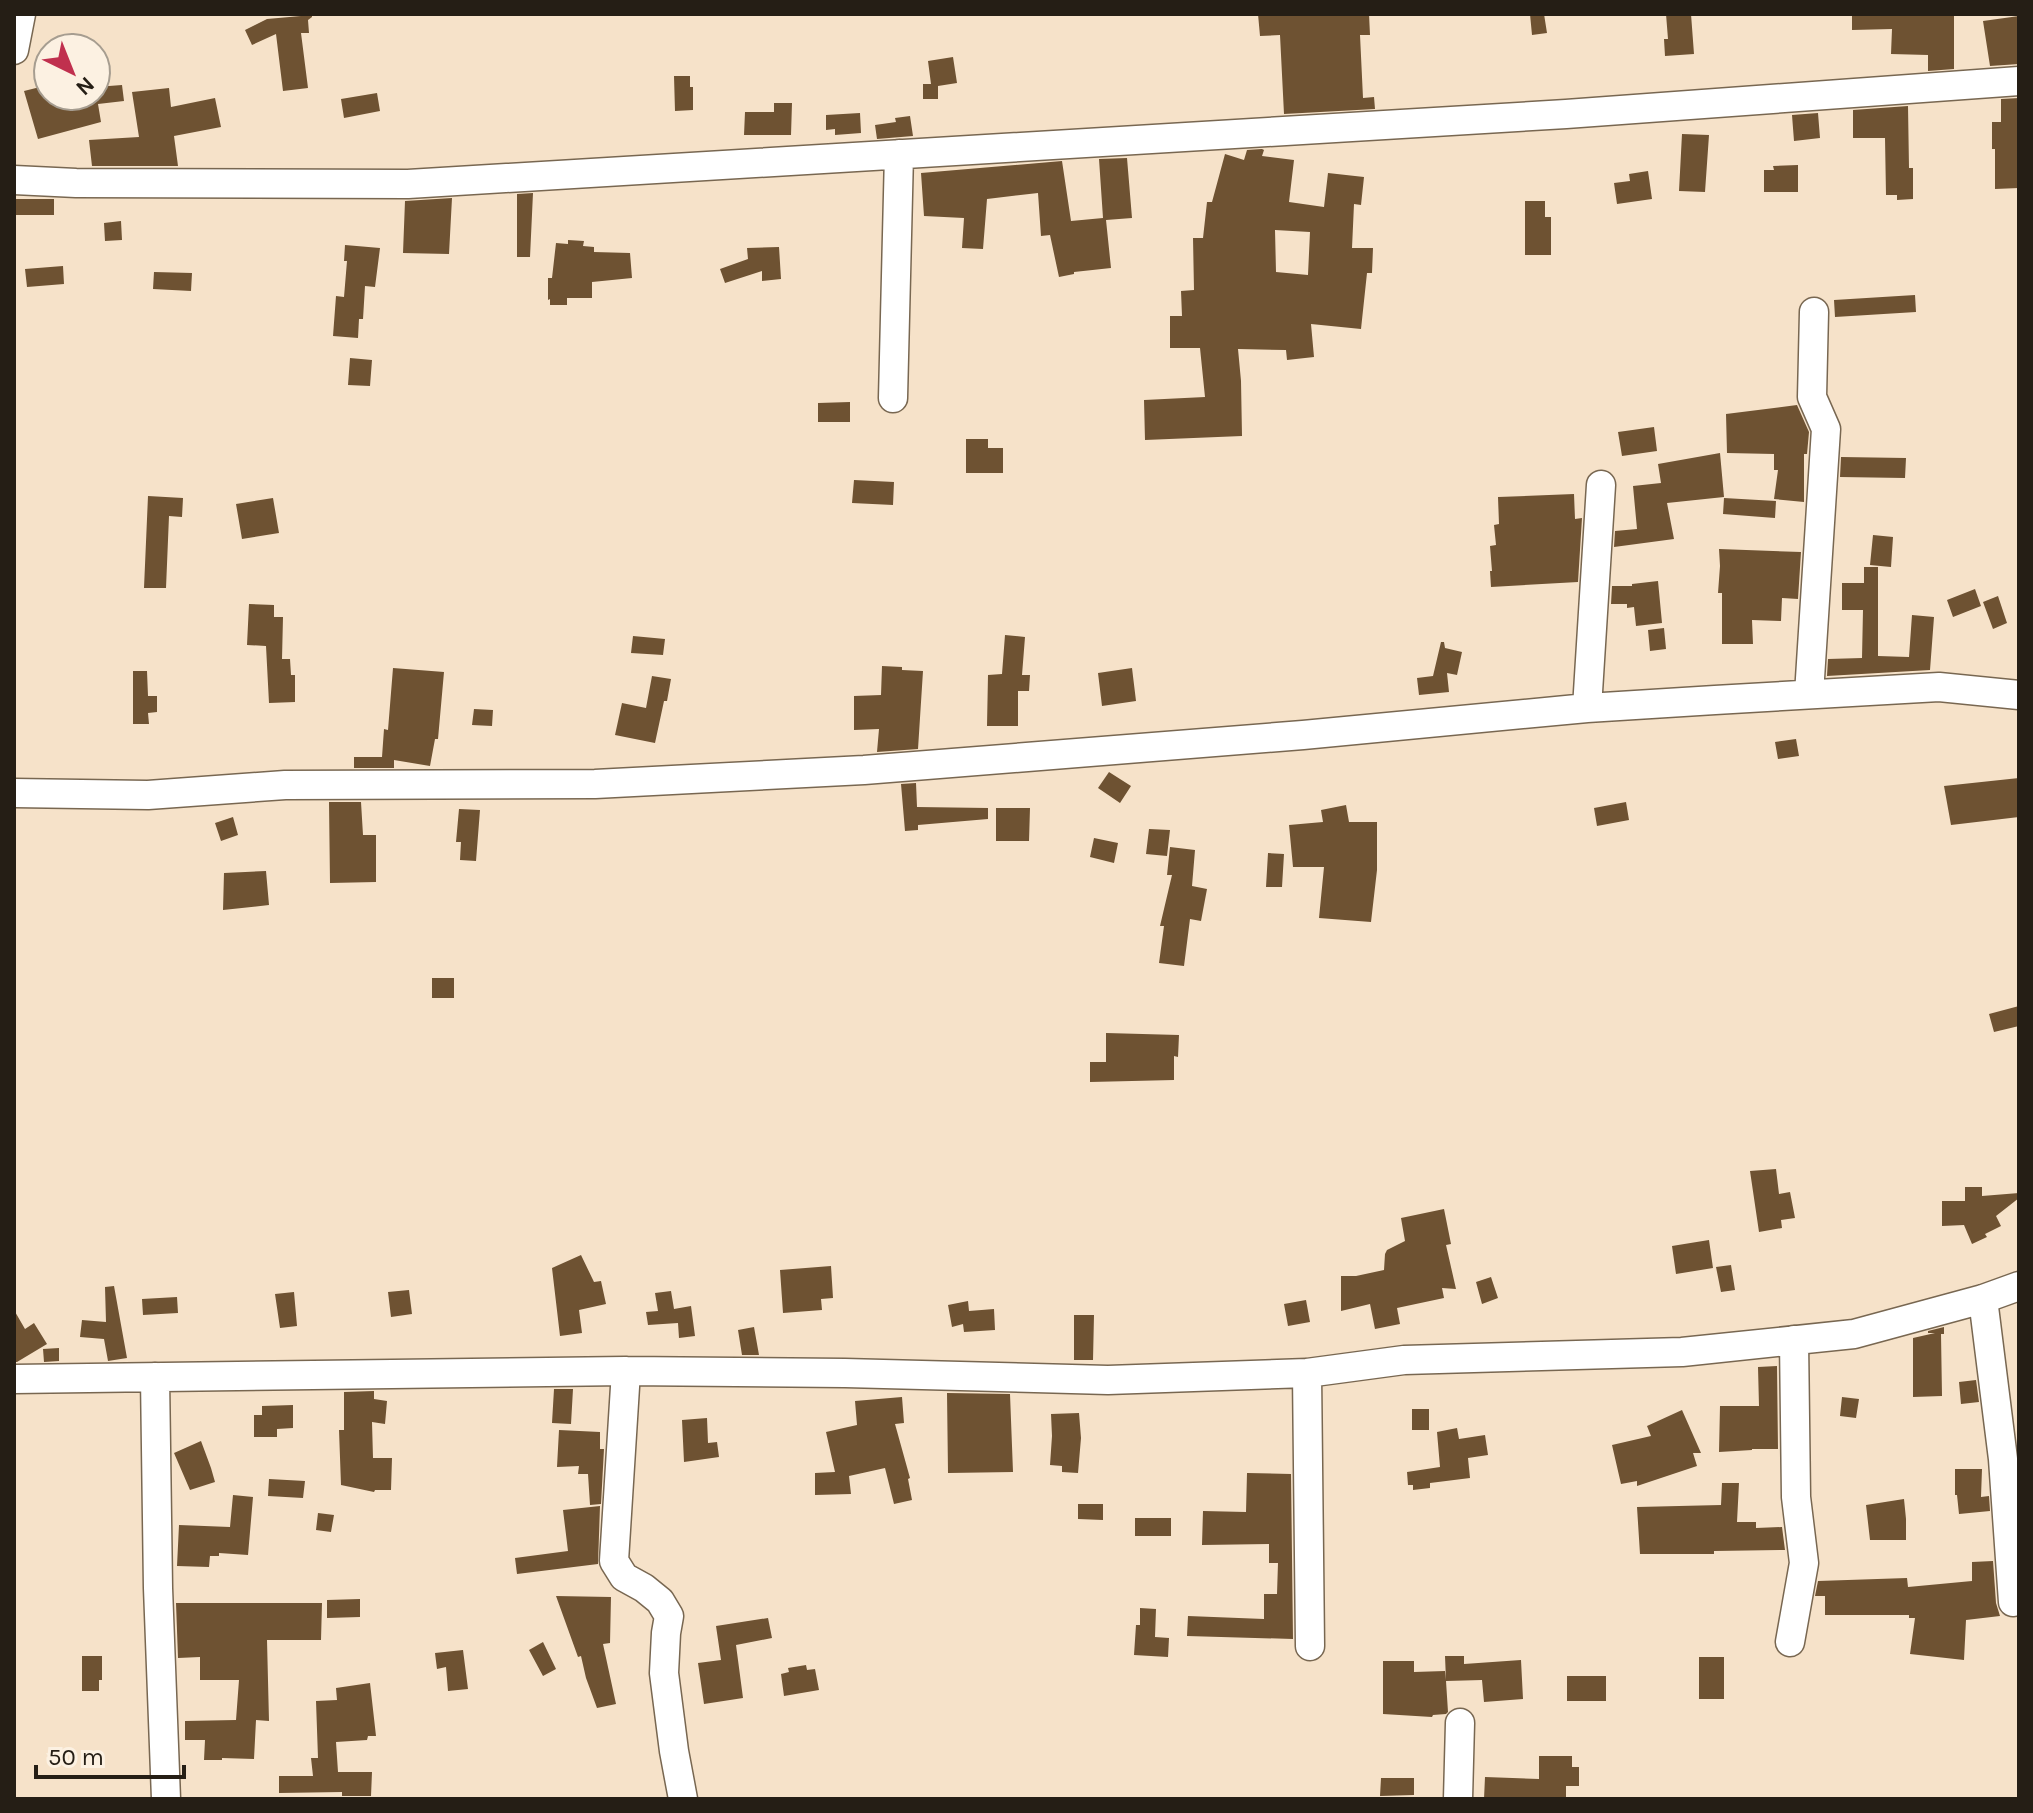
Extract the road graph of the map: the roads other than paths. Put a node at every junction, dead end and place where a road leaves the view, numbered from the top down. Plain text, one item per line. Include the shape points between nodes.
1 (21, 14) edge
2 (14, 50) edge
3 (2019, 81) edge
4 (899, 154) junction
5 (14, 180) edge
6 (1814, 312) dead end
7 (893, 398) dead end
8 (1601, 485) dead end
9 (1809, 694) junction
10 (2019, 695) edge
11 (1587, 708) junction
12 (14, 793) edge
13 (2019, 1286) edge
14 (1983, 1299) junction
15 (1794, 1340) junction
16 (626, 1371) junction
17 (1307, 1373) junction
18 (155, 1377) junction
19 (14, 1379) edge
20 (2013, 1602) dead end
21 (1790, 1642) dead end
22 (1310, 1646) dead end
23 (1460, 1723) dead end
24 (166, 1799) edge
25 (683, 1799) edge
26 (1458, 1799) edge

1 - 2 street
3 - 4 street
4 - 5 street via 408,184
4 - 7 street
6 - 9 street via 1812,397 1826,429
8 - 11 street
9 - 10 street via 1939,687
9 - 11 street
11 - 12 street via 864,770 595,784 285,785 148,795
13 - 14 street
14 - 15 street via 1854,1334
14 - 20 street via 2003,1459
15 - 17 street via 1682,1352 1404,1360
15 - 21 street via 1796,1497 1804,1563
16 - 17 street via 1108,1380
16 - 18 street
16 - 25 street via 614,1561 624,1577 660,1601 669,1616 664,1673
17 - 22 street
18 - 19 street
18 - 24 street
23 - 26 street

